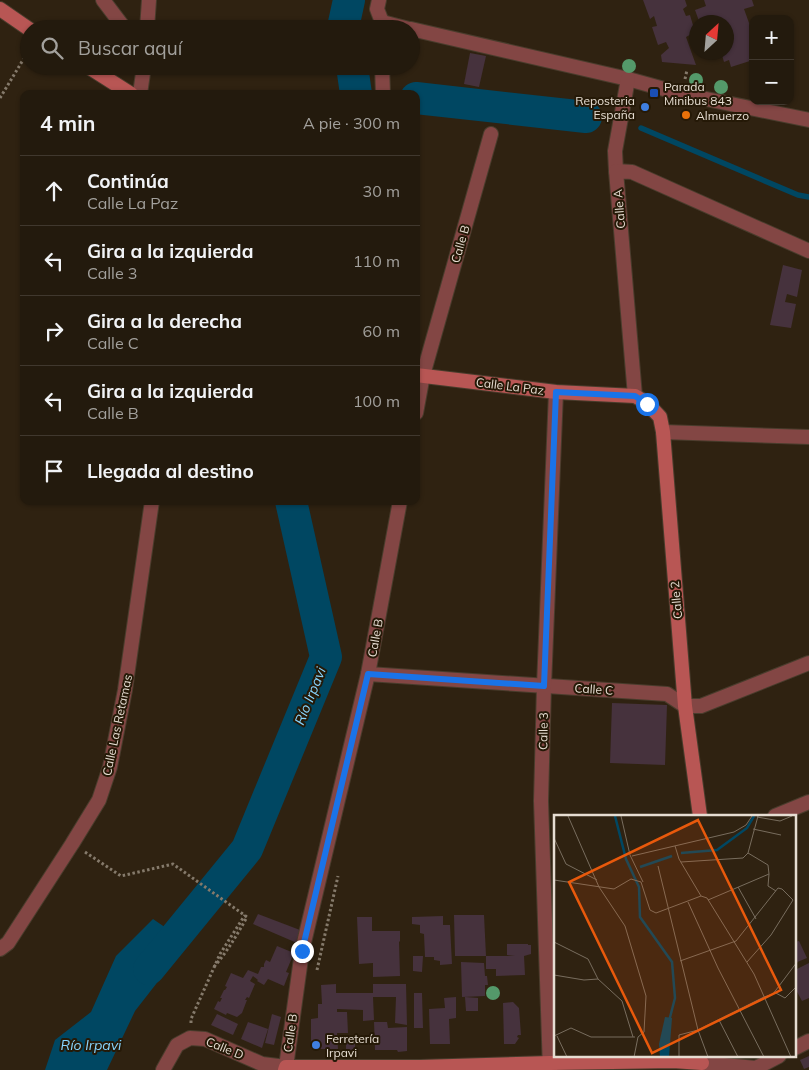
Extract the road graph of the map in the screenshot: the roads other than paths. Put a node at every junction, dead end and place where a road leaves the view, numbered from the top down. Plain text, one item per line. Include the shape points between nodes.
1 (102, 0) edge
2 (149, 0) edge
3 (379, 0) edge
4 (0, 10) edge
5 (118, 20) edge
6 (148, 20) edge
7 (380, 20) edge
8 (20, 24) edge
9 (420, 31) edge
10 (101, 75) edge
11 (143, 75) edge
12 (382, 75) edge
13 (628, 79) junction
14 (125, 90) edge
15 (141, 90) edge
16 (383, 90) edge
17 (809, 120) edge
18 (491, 134) dead end
19 (616, 171) junction
20 (809, 251) edge
21 (420, 375) edge
22 (556, 392) junction
23 (635, 396) junction
24 (663, 432) junction
25 (809, 438) edge
26 (151, 505) edge
27 (399, 505) edge
28 (809, 663) edge
29 (368, 674) junction
30 (544, 686) junction
31 (685, 706) junction
32 (809, 802) edge
33 (700, 815) edge
34 (777, 815) edge
35 (0, 949) edge
36 (809, 1041) edge
37 (796, 1048) edge
38 (774, 1062) edge
39 (702, 1063) edge
40 (550, 1066) edge
41 (286, 1068) edge
42 (420, 1068) edge
43 (163, 1070) edge

1 - 5 street
2 - 6 street
3 - 7 street via 377,9
4 - 8 main road
9 - 13 street
10 - 14 main road
11 - 15 street
12 - 16 street
13 - 17 street via 682,94
13 - 19 street via 614,151
18 - 21 street, Calle B
19 - 20 street, Calle A via 632,172
19 - 23 street, Calle A
21 - 22 main road, Calle La Paz
22 - 23 main road, Calle La Paz
22 - 30 street, Calle 3
23 - 24 main road, Calle 2 via 660,417
24 - 25 street
24 - 31 main road, Calle 2
26 - 35 street, Calle Las Retamas via 126,690 110,767 98,800 72,844 8,943
27 - 29 street, Calle B
28 - 31 street via 701,706
29 - 30 street, Calle C
29 - 41 street, Calle B via 302,951
30 - 31 street, Calle C via 667,694
30 - 40 street, Calle 3 via 541,801
31 - 33 main road, Calle 2
32 - 34 street
36 - 37 street
38 - 39 street, Calle D via 756,1068
39 - 40 main road, Calle D via 673,1061
40 - 42 main road, Calle D
41 - 42 main road, Calle D
41 - 43 street, Calle D via 262,1064 205,1039 190,1038 177,1045

